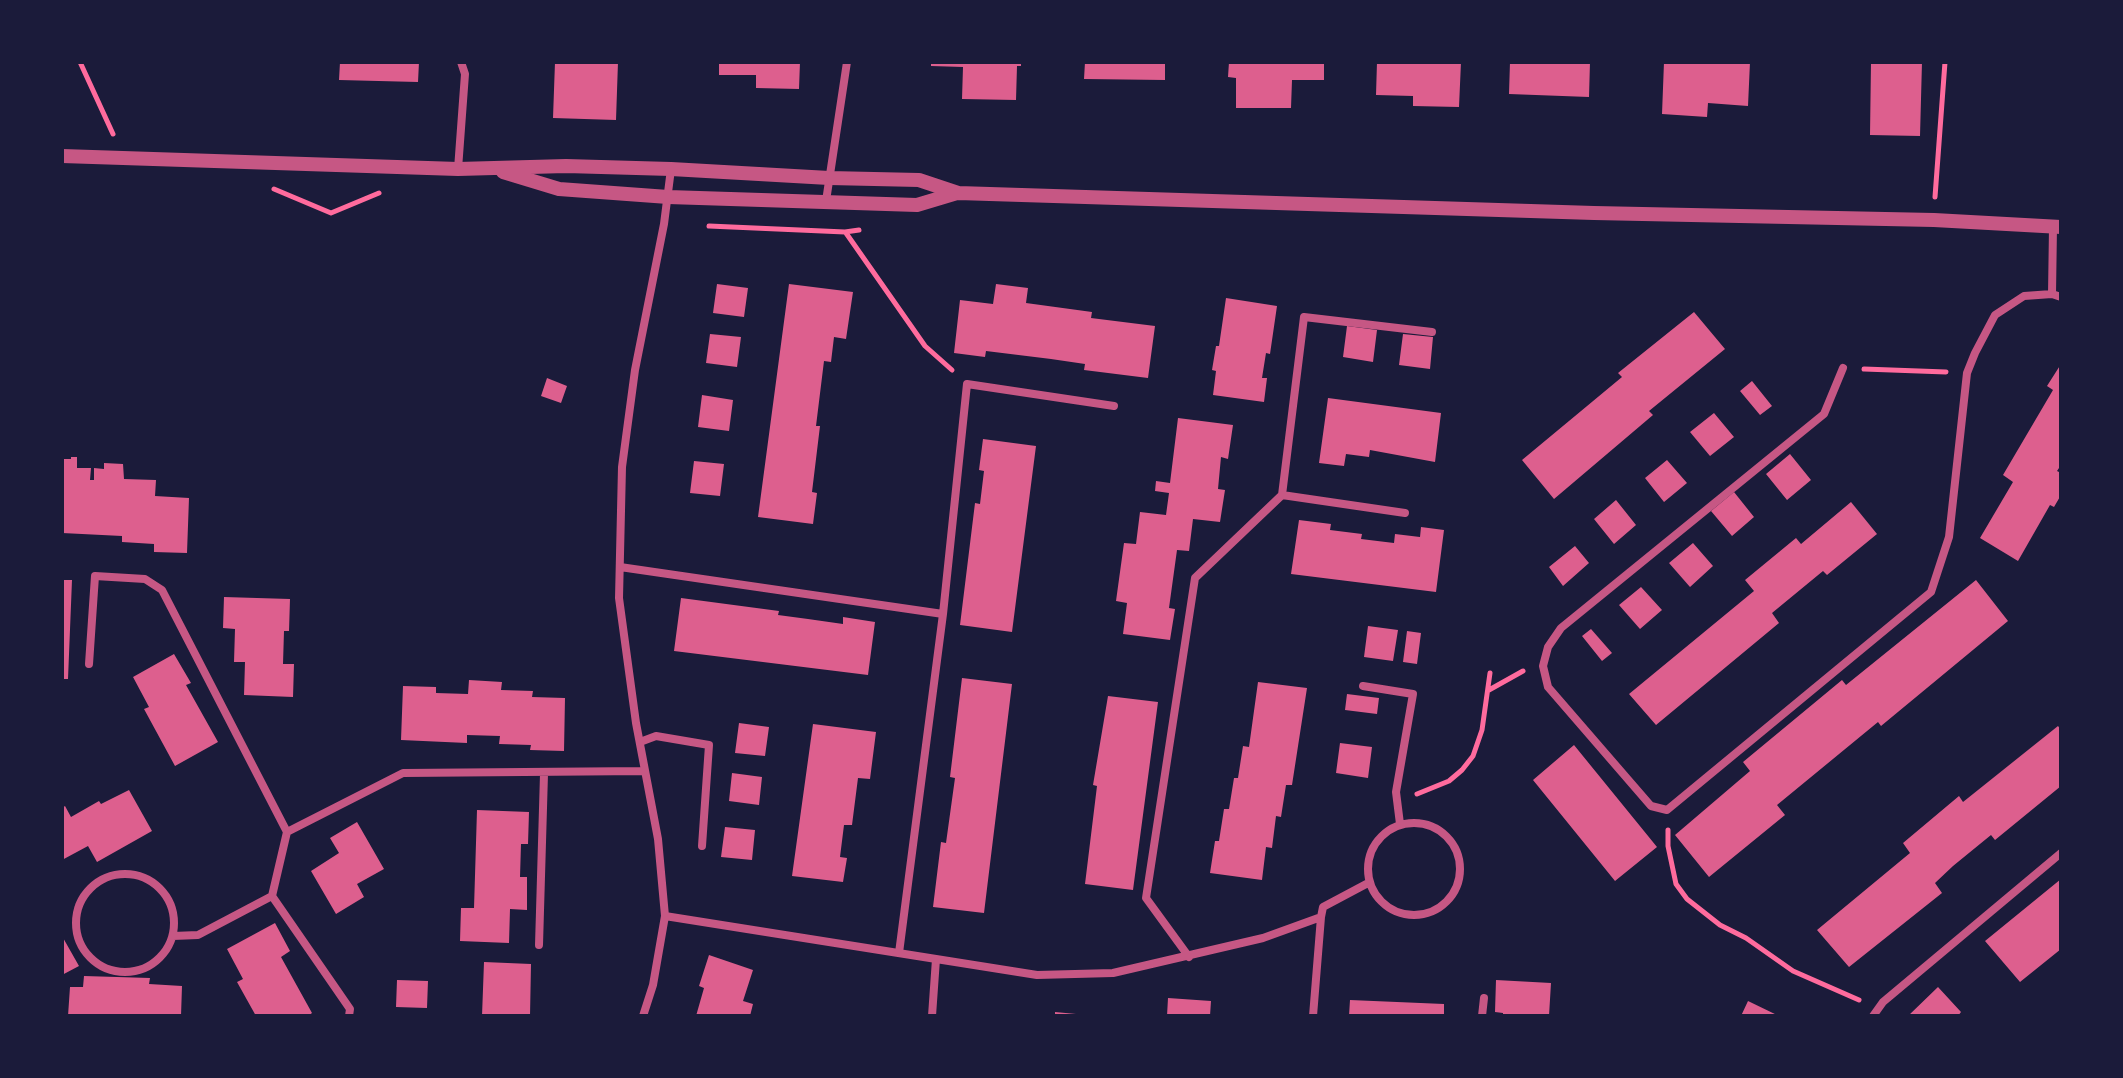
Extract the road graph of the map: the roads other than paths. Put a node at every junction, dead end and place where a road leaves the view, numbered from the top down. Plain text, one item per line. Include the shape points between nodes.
1 (461, 62) edge
2 (847, 62) edge
3 (62, 156) edge
4 (458, 169) junction
5 (494, 169) junction
6 (671, 169) junction
7 (829, 178) junction
8 (958, 193) junction
9 (668, 197) junction
10 (826, 201) junction
11 (2057, 227) edge
12 (2056, 295) edge
13 (1432, 332) dead end
14 (1843, 368) road end
15 (1114, 406) dead end
16 (1282, 495) junction
17 (1405, 513) dead end
18 (620, 567) junction
19 (943, 614) junction
20 (89, 664) dead end
21 (1363, 686) dead end
22 (640, 742) junction
23 (645, 771) junction
24 (544, 774) junction
25 (1400, 824) junction
26 (287, 832) junction
27 (702, 846) dead end
28 (2061, 853) edge
29 (1370, 882) junction
30 (272, 896) junction
31 (665, 916) junction
32 (1321, 917) junction
33 (173, 936) junction
34 (539, 945) dead end
35 (899, 953) junction
36 (1189, 957) junction
37 (936, 959) junction
38 (1484, 998) dead end
39 (1875, 1013) edge
40 (349, 1016) edge
41 (643, 1016) edge
42 (932, 1016) edge
43 (1313, 1016) edge
44 (1482, 1016) edge

1 - 4 street via 465,74
2 - 7 street
3 - 4 street
4 - 5 street
5 - 6 street
5 - 9 street via 559,189
6 - 7 street
6 - 9 street
7 - 8 street via 919,180
7 - 10 street
8 - 10 street via 917,205
8 - 11 street
9 - 10 street
9 - 18 street via 624,453
11 - 12 street
12 - 14 street via 2024,296 1995,315 1967,373 1949,537 1931,592 1667,810 1651,806 1548,687 1543,666 1548,647 1561,628 1824,414
13 - 16 street via 1304,317
15 - 19 street via 967,384
16 - 17 street
16 - 36 street via 1195,578 1146,898
18 - 19 street
18 - 22 street via 619,598
19 - 35 street
20 - 26 street via 95,576 145,579 162,590
21 - 25 street via 1413,694 1396,792
22 - 23 street
22 - 27 street via 656,736 709,745
23 - 24 street
23 - 31 street
24 - 26 street via 403,773
24 - 34 street
25 - 29 street via 1375,844 1368,865
25 - 29 street via 1427,824 1449,837 1461,873 1456,888 1438,909 1407,914 1379,898
26 - 30 street
28 - 39 street
29 - 32 street via 1323,907
30 - 33 street via 198,935
30 - 40 street via 350,1009
31 - 35 street
31 - 41 street
32 - 36 street
32 - 43 street
33 - 33 street via 154,964 139,971 114,970 92,959 82,946 78,913 93,886 121,874 137,875 164,892 171,905
35 - 37 street
36 - 37 street via 1113,973 1037,975
37 - 42 street
38 - 44 street

